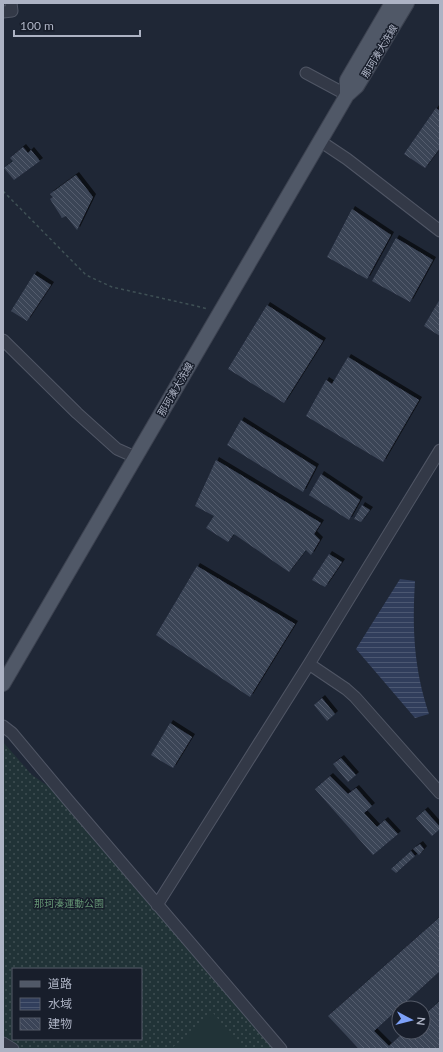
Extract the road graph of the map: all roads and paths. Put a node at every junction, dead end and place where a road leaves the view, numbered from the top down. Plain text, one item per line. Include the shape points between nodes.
1 (10, 3) edge
2 (392, 3) edge
3 (407, 3) edge
4 (3, 12) edge
5 (306, 73) dead end
6 (347, 95) junction
7 (320, 141) junction
8 (3, 190) edge
9 (440, 231) edge
10 (220, 313) junction
11 (3, 340) edge
12 (440, 450) edge
13 (136, 457) junction
14 (309, 664) junction
15 (3, 684) edge
16 (3, 726) edge
17 (440, 793) edge
18 (157, 904) junction
19 (3, 1043) edge
20 (13, 1049) edge
21 (281, 1049) edge

1 - 4 street via 12,11
2 - 6 main road, 那珂湊大洗線 via 347,80
3 - 6 main road, 那珂湊大洗線 via 358,86
5 - 6 street
6 - 7 main road, 那珂湊大洗線
7 - 9 street
7 - 10 main road, 那珂湊大洗線
8 - 10 path via 86,275 112,287
10 - 13 main road, 那珂湊大洗線
11 - 13 street via 76,412 118,449
12 - 14 street
13 - 15 main road, 那珂湊大洗線
14 - 17 street via 355,697
14 - 18 street
16 - 18 street via 12,733
18 - 21 street
19 - 20 street

